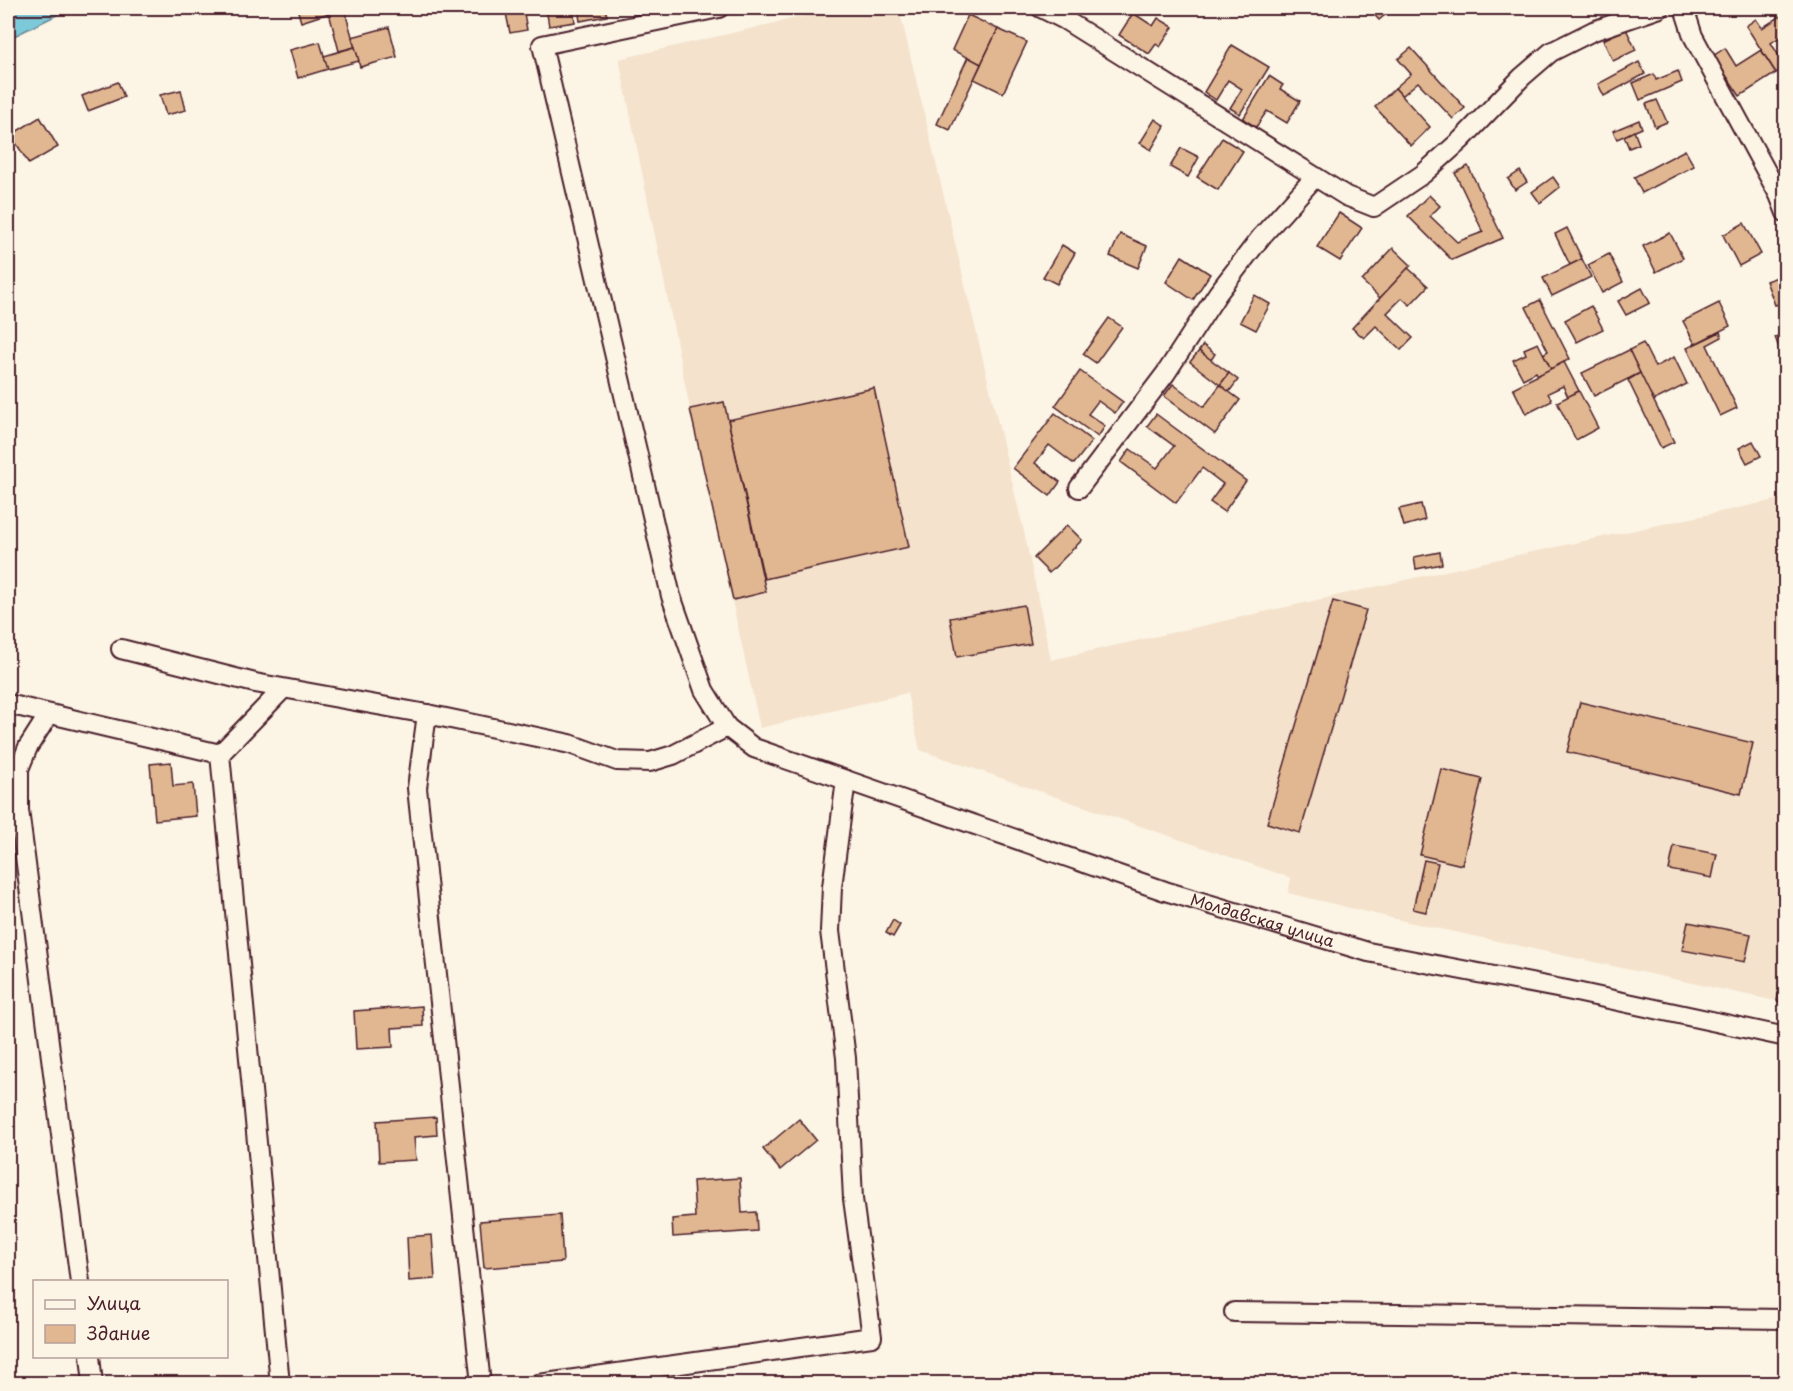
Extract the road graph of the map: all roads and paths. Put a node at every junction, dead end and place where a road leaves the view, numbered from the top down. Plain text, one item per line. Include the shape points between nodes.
1 (719, 8) edge
2 (1041, 8) edge
3 (1660, 8) edge
4 (1684, 8) edge
5 (1315, 177) junction
6 (1785, 213) edge
7 (1079, 488) dead end
8 (121, 649) dead end
9 (283, 688) junction
10 (8, 704) edge
11 (49, 714) junction
12 (427, 714) junction
13 (727, 727) junction
14 (220, 754) junction
15 (846, 780) junction
16 (1785, 1037) edge
17 (80, 1280) edge
18 (1234, 1312) dead end
19 (1785, 1319) edge
20 (90, 1358) edge
21 (93, 1383) edge
22 (280, 1383) edge
23 (481, 1383) edge
24 (538, 1383) edge

1 - 13 street via 542,45 671,597 704,690
2 - 5 street
3 - 5 street via 1593,31 1551,52 1423,174 1374,207
4 - 6 street via 1693,36
5 - 7 street via 1218,293 1166,373
8 - 9 street
9 - 12 street
9 - 14 street
10 - 11 street
11 - 14 street
11 - 17 street via 19,769 18,810
12 - 13 street via 570,744 617,761 650,762 673,755
12 - 23 street via 417,788
13 - 15 street, Молдавская улица via 754,748
14 - 22 street
15 - 16 street, Молдавская улица via 1165,891 1368,952
15 - 24 street via 830,931 846,1058 853,1199 872,1337
18 - 19 street
20 - 21 street

